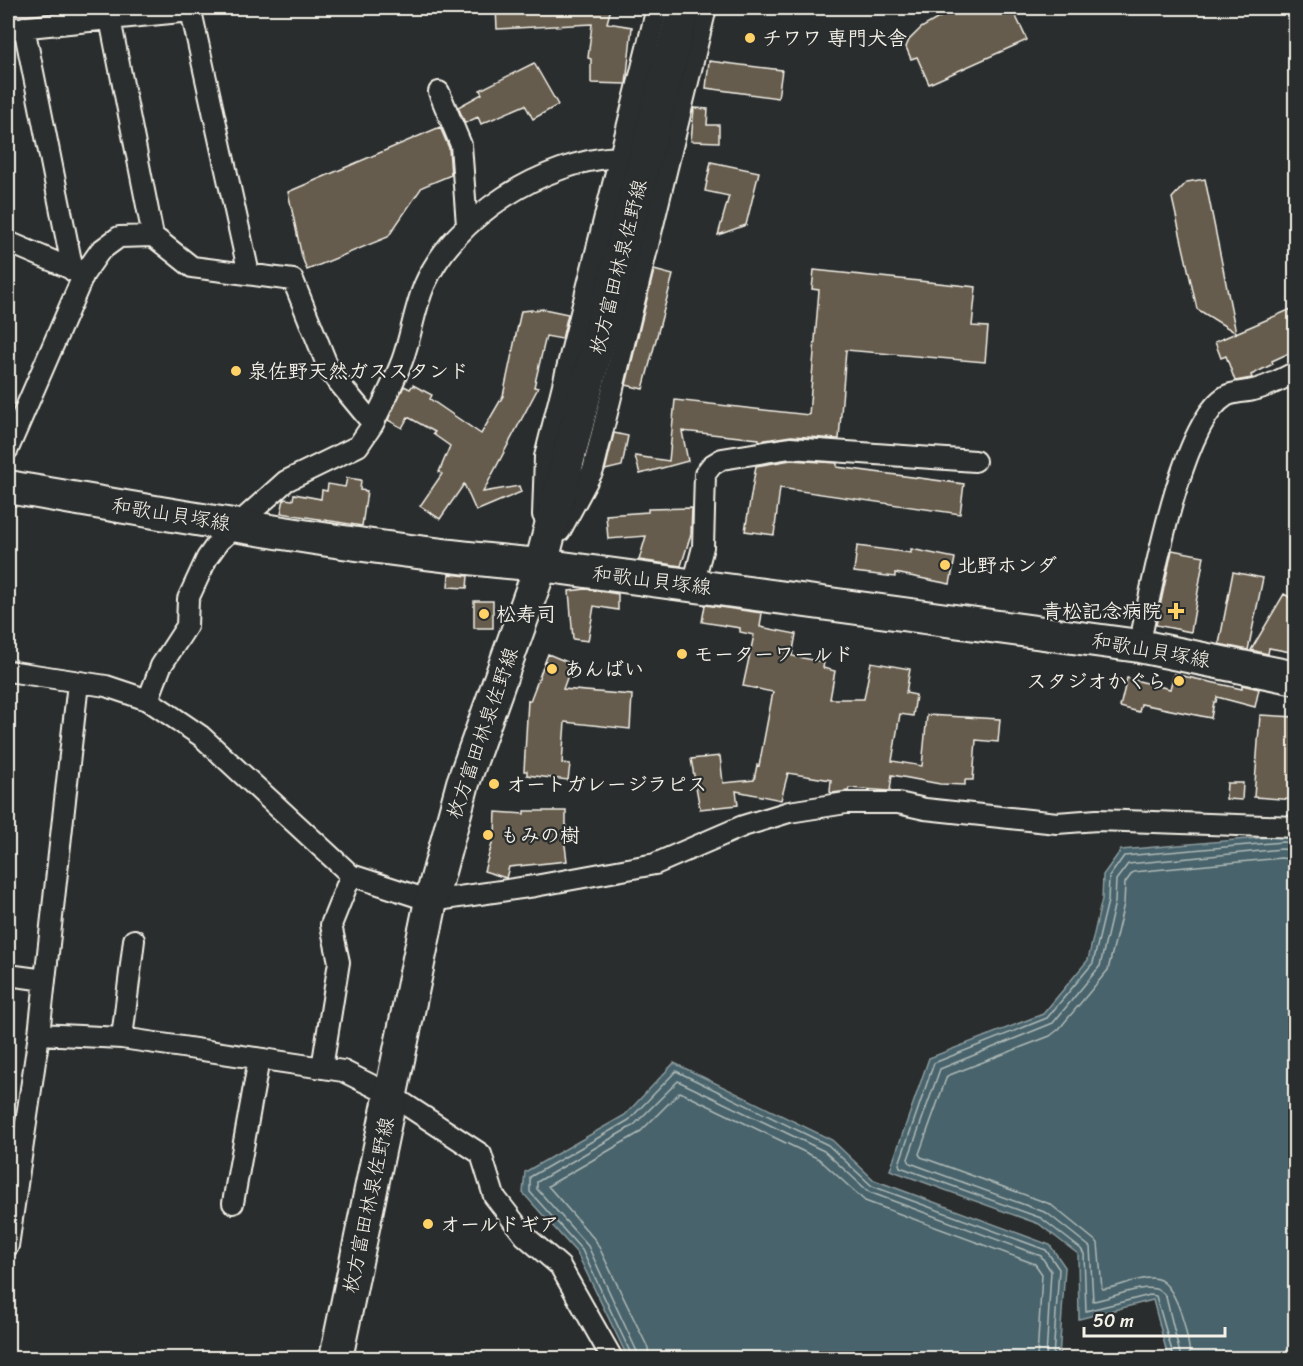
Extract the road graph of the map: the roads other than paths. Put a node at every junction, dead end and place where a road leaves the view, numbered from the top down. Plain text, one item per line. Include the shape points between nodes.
1 (682, 8) edge
2 (110, 19) junction
3 (16, 28) edge
4 (439, 92) dead end
5 (618, 157) junction
6 (467, 225) junction
7 (153, 236) junction
8 (8, 243) edge
9 (78, 272) junction
10 (249, 274) junction
11 (1296, 372) edge
12 (373, 423) junction
13 (8, 449) edge
14 (975, 461) dead end
15 (8, 487) edge
16 (236, 525) junction
17 (541, 565) junction
18 (693, 585) junction
19 (1139, 646) junction
20 (8, 671) edge
21 (1296, 678) edge
22 (78, 683) junction
23 (148, 700) junction
24 (1296, 827) edge
25 (351, 875) junction
26 (431, 901) junction
27 (134, 940) dead end
28 (8, 975) edge
29 (45, 980) junction
30 (39, 1034) junction
31 (122, 1038) junction
32 (259, 1059) junction
33 (322, 1068) junction
34 (391, 1095) junction
35 (14, 1153) edge
36 (233, 1203) dead end
37 (8, 1246) edge
38 (336, 1359) edge
39 (612, 1359) edge

1 - 5 street
1 - 17 main road, 枚方富田林泉佐野線
2 - 3 street
2 - 7 street
2 - 10 street via 191,11
3 - 9 street
4 - 6 street via 461,145
5 - 6 street via 550,174 508,193
5 - 17 street via 545,457
6 - 12 street via 438,259 424,286 402,360
7 - 9 street via 119,237
7 - 10 street via 192,267
8 - 9 street
9 - 13 street
10 - 12 street via 293,280 330,372
11 - 19 street via 1256,390 1226,396 1204,422 1170,512
12 - 16 street via 358,446 286,482
14 - 18 street via 790,448 722,459 705,474 703,547
15 - 16 main road, 和歌山貝塚線
16 - 17 main road, 和歌山貝塚線 via 459,558
16 - 23 street via 207,558 188,599 187,626 161,666
17 - 18 main road, 和歌山貝塚線
17 - 26 main road, 枚方富田林泉佐野線 via 463,783
18 - 19 main road, 和歌山貝塚線
19 - 21 main road, 和歌山貝塚線
20 - 22 street
22 - 23 street via 106,686
22 - 29 street
23 - 25 street via 201,736
24 - 26 street via 1097,820 1058,823 898,803 846,803 789,812 743,825 655,864
25 - 26 street
25 - 33 street via 331,925 339,962
26 - 34 main road, 枚方富田林泉佐野線
27 - 31 street
28 - 29 street
29 - 30 street
30 - 31 street
30 - 35 street
31 - 32 street
32 - 33 street
32 - 36 street
33 - 34 street via 343,1071
34 - 38 main road, 枚方富田林泉佐野線
34 - 39 street via 481,1154 494,1196 525,1236 560,1266
35 - 37 street

